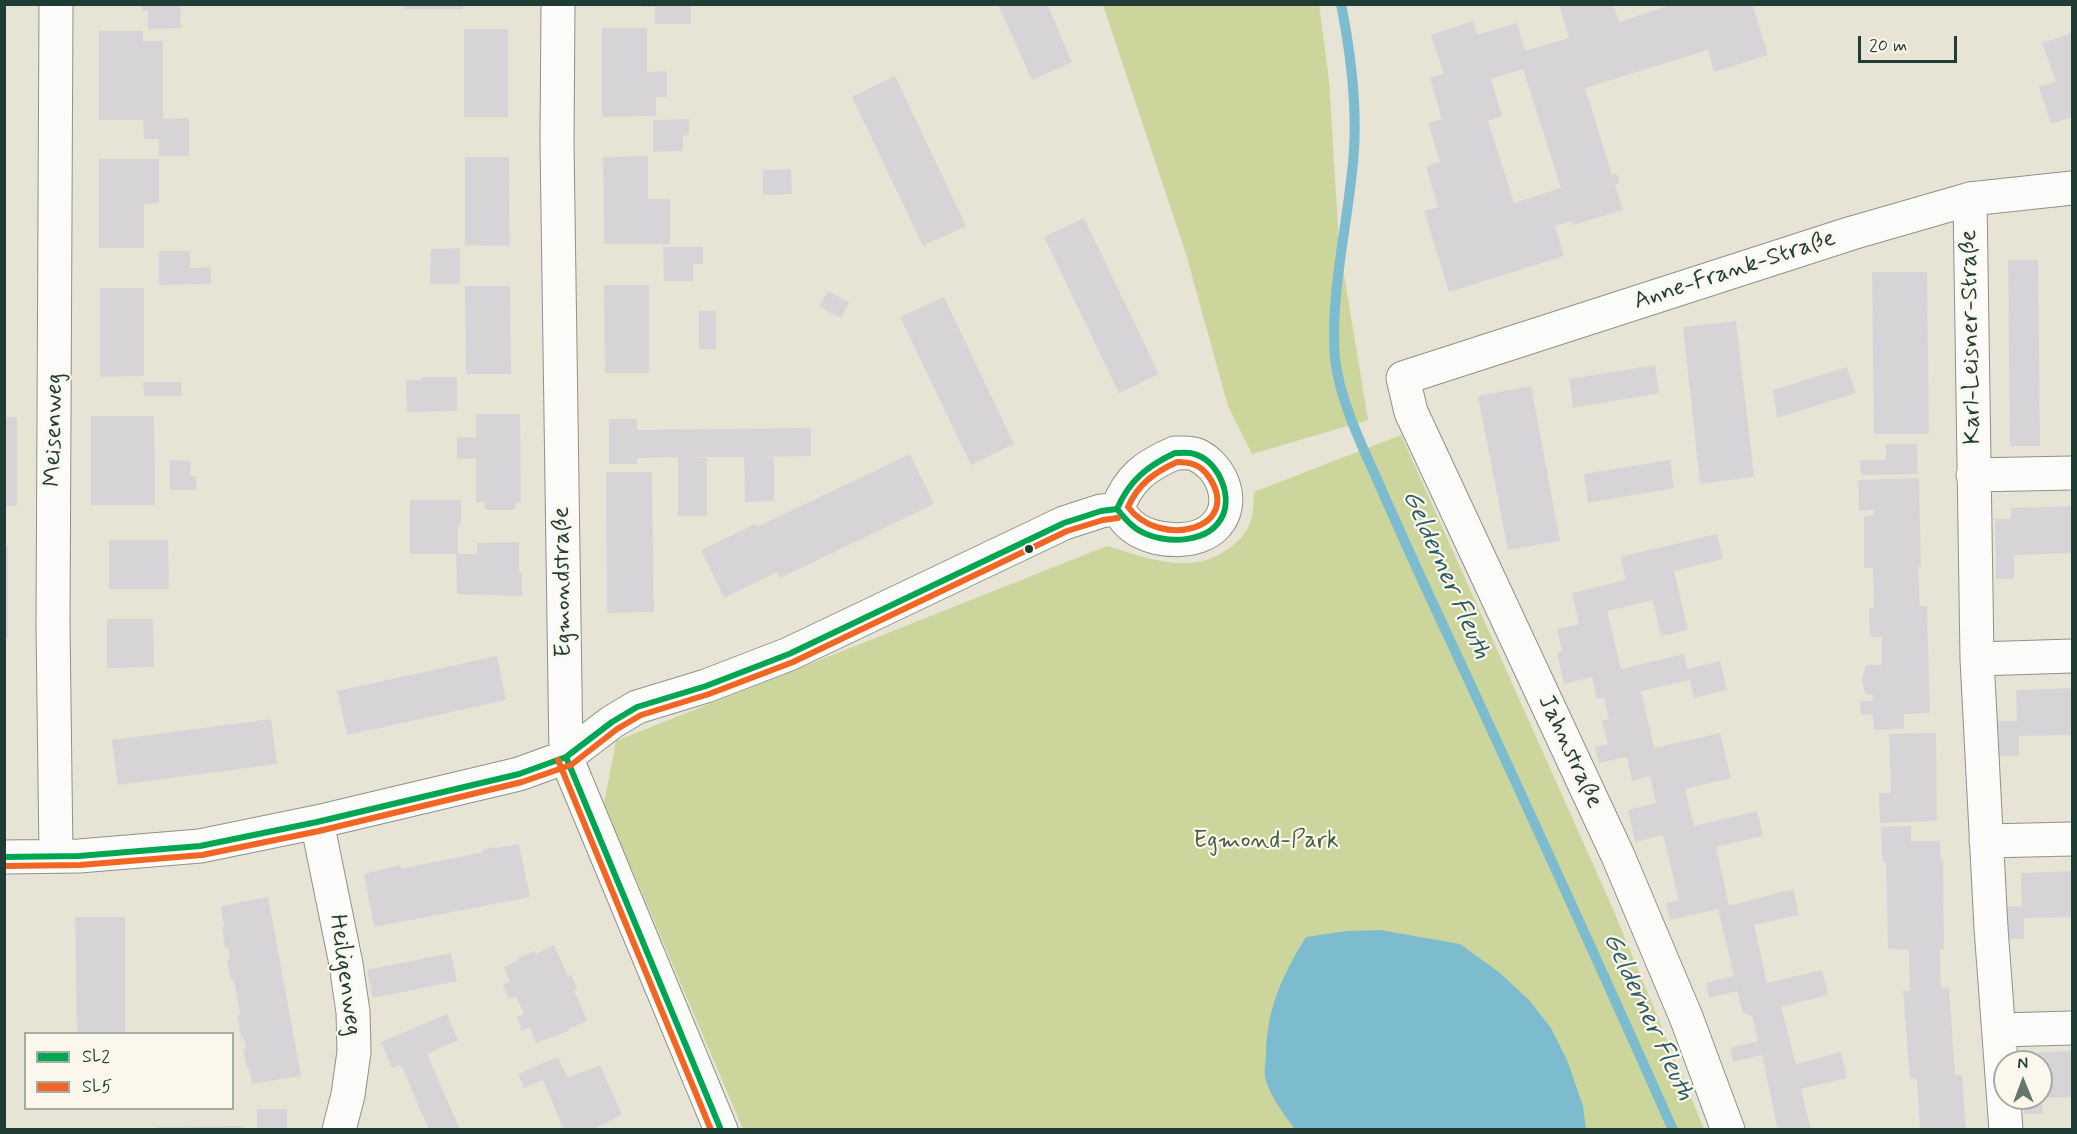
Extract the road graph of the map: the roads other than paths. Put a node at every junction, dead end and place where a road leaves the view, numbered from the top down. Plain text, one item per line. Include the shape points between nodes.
1 (56, 4) edge
2 (558, 4) edge
3 (2073, 188) edge
4 (1970, 199) junction
5 (1403, 378) joint
6 (2073, 473) edge
7 (1973, 475) junction
8 (1117, 509) dead end
9 (2073, 656) edge
10 (1977, 659) junction
11 (566, 757) junction
12 (317, 822) junction
13 (2073, 839) edge
14 (1986, 842) junction
15 (56, 856) junction
16 (4, 857) edge
17 (2073, 1028) edge
18 (1999, 1030) junction
19 (339, 1130) edge
20 (721, 1130) edge
21 (1728, 1130) edge
22 (2006, 1130) edge

1 - 15 street, Meisenweg
2 - 11 street, Egmondstraße
3 - 4 street, Anne-Frank-Straße
4 - 5 street, Anne-Frank-Straße via 1852,233
4 - 7 street, Karl-Leisner-Straße
5 - 21 street, Jahnstraße via 1411,412 1618,856 1686,1017
6 - 7 street, Karl-Leisner-Straße
7 - 10 street, Karl-Leisner-Straße
8 - 11 street via 1064,523 789,654 637,707
9 - 10 street
10 - 14 street, Karl-Leisner-Straße
11 - 12 street via 519,774
11 - 20 street, Egmondstraße
12 - 15 street via 200,846
12 - 19 street, Heiligenweg via 353,1012 354,1052
13 - 14 street
14 - 18 street, Karl-Leisner-Straße
15 - 16 street
17 - 18 street
18 - 22 street, Karl-Leisner-Straße

